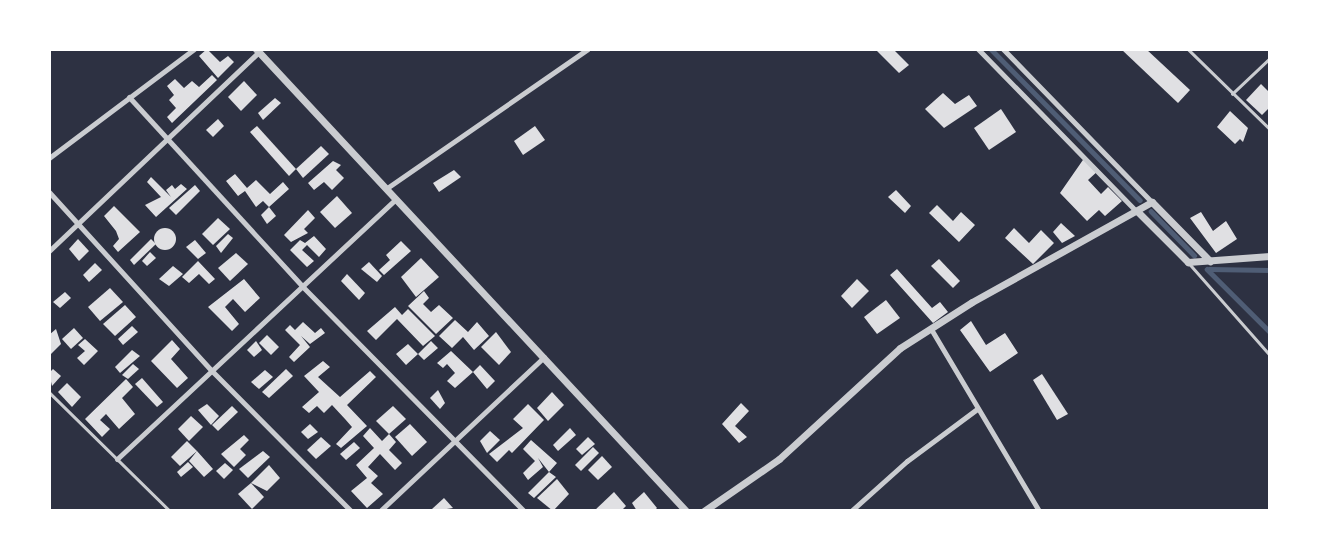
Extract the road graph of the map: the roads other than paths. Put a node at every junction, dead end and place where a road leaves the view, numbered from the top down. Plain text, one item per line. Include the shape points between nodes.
1 (194, 49) edge
2 (588, 49) edge
3 (978, 49) edge
4 (1003, 49) edge
5 (1188, 49) edge
6 (258, 50) edge
7 (1270, 58) edge
8 (1232, 94) junction
9 (129, 97) junction
10 (1270, 129) edge
11 (169, 138) junction
12 (49, 158) edge
13 (387, 188) junction
14 (49, 192) edge
15 (397, 198) junction
16 (1152, 202) junction
17 (1138, 212) junction
18 (79, 223) junction
19 (49, 251) edge
20 (1270, 256) edge
21 (1210, 261) junction
22 (1188, 262) junction
23 (302, 286) junction
24 (931, 329) junction
25 (1270, 355) edge
26 (546, 356) junction
27 (211, 370) junction
28 (49, 392) edge
29 (977, 409) junction
30 (456, 439) junction
31 (117, 459) junction
32 (1036, 510) edge
33 (170, 511) edge
34 (351, 511) edge
35 (380, 511) edge
36 (524, 511) edge
37 (686, 511) edge
38 (704, 511) edge
39 (851, 511) edge

1 - 9 street
2 - 13 street
3 - 17 street
4 - 16 street
5 - 8 lane
6 - 11 street
6 - 13 street
7 - 8 lane
8 - 10 lane
9 - 11 street
9 - 12 street
11 - 18 street
11 - 23 street
13 - 15 street
14 - 18 street
15 - 23 street
15 - 26 street
16 - 17 street
16 - 21 street
17 - 22 street
17 - 24 street
18 - 19 street
18 - 27 street
20 - 21 street
21 - 22 street
22 - 25 lane
23 - 27 street
23 - 30 street
24 - 29 street
24 - 38 street via 900,348 779,458
26 - 30 street
26 - 37 street
27 - 31 street
27 - 34 street
28 - 31 lane
29 - 32 street
29 - 39 street via 906,461
30 - 35 street
30 - 36 street
31 - 33 lane

